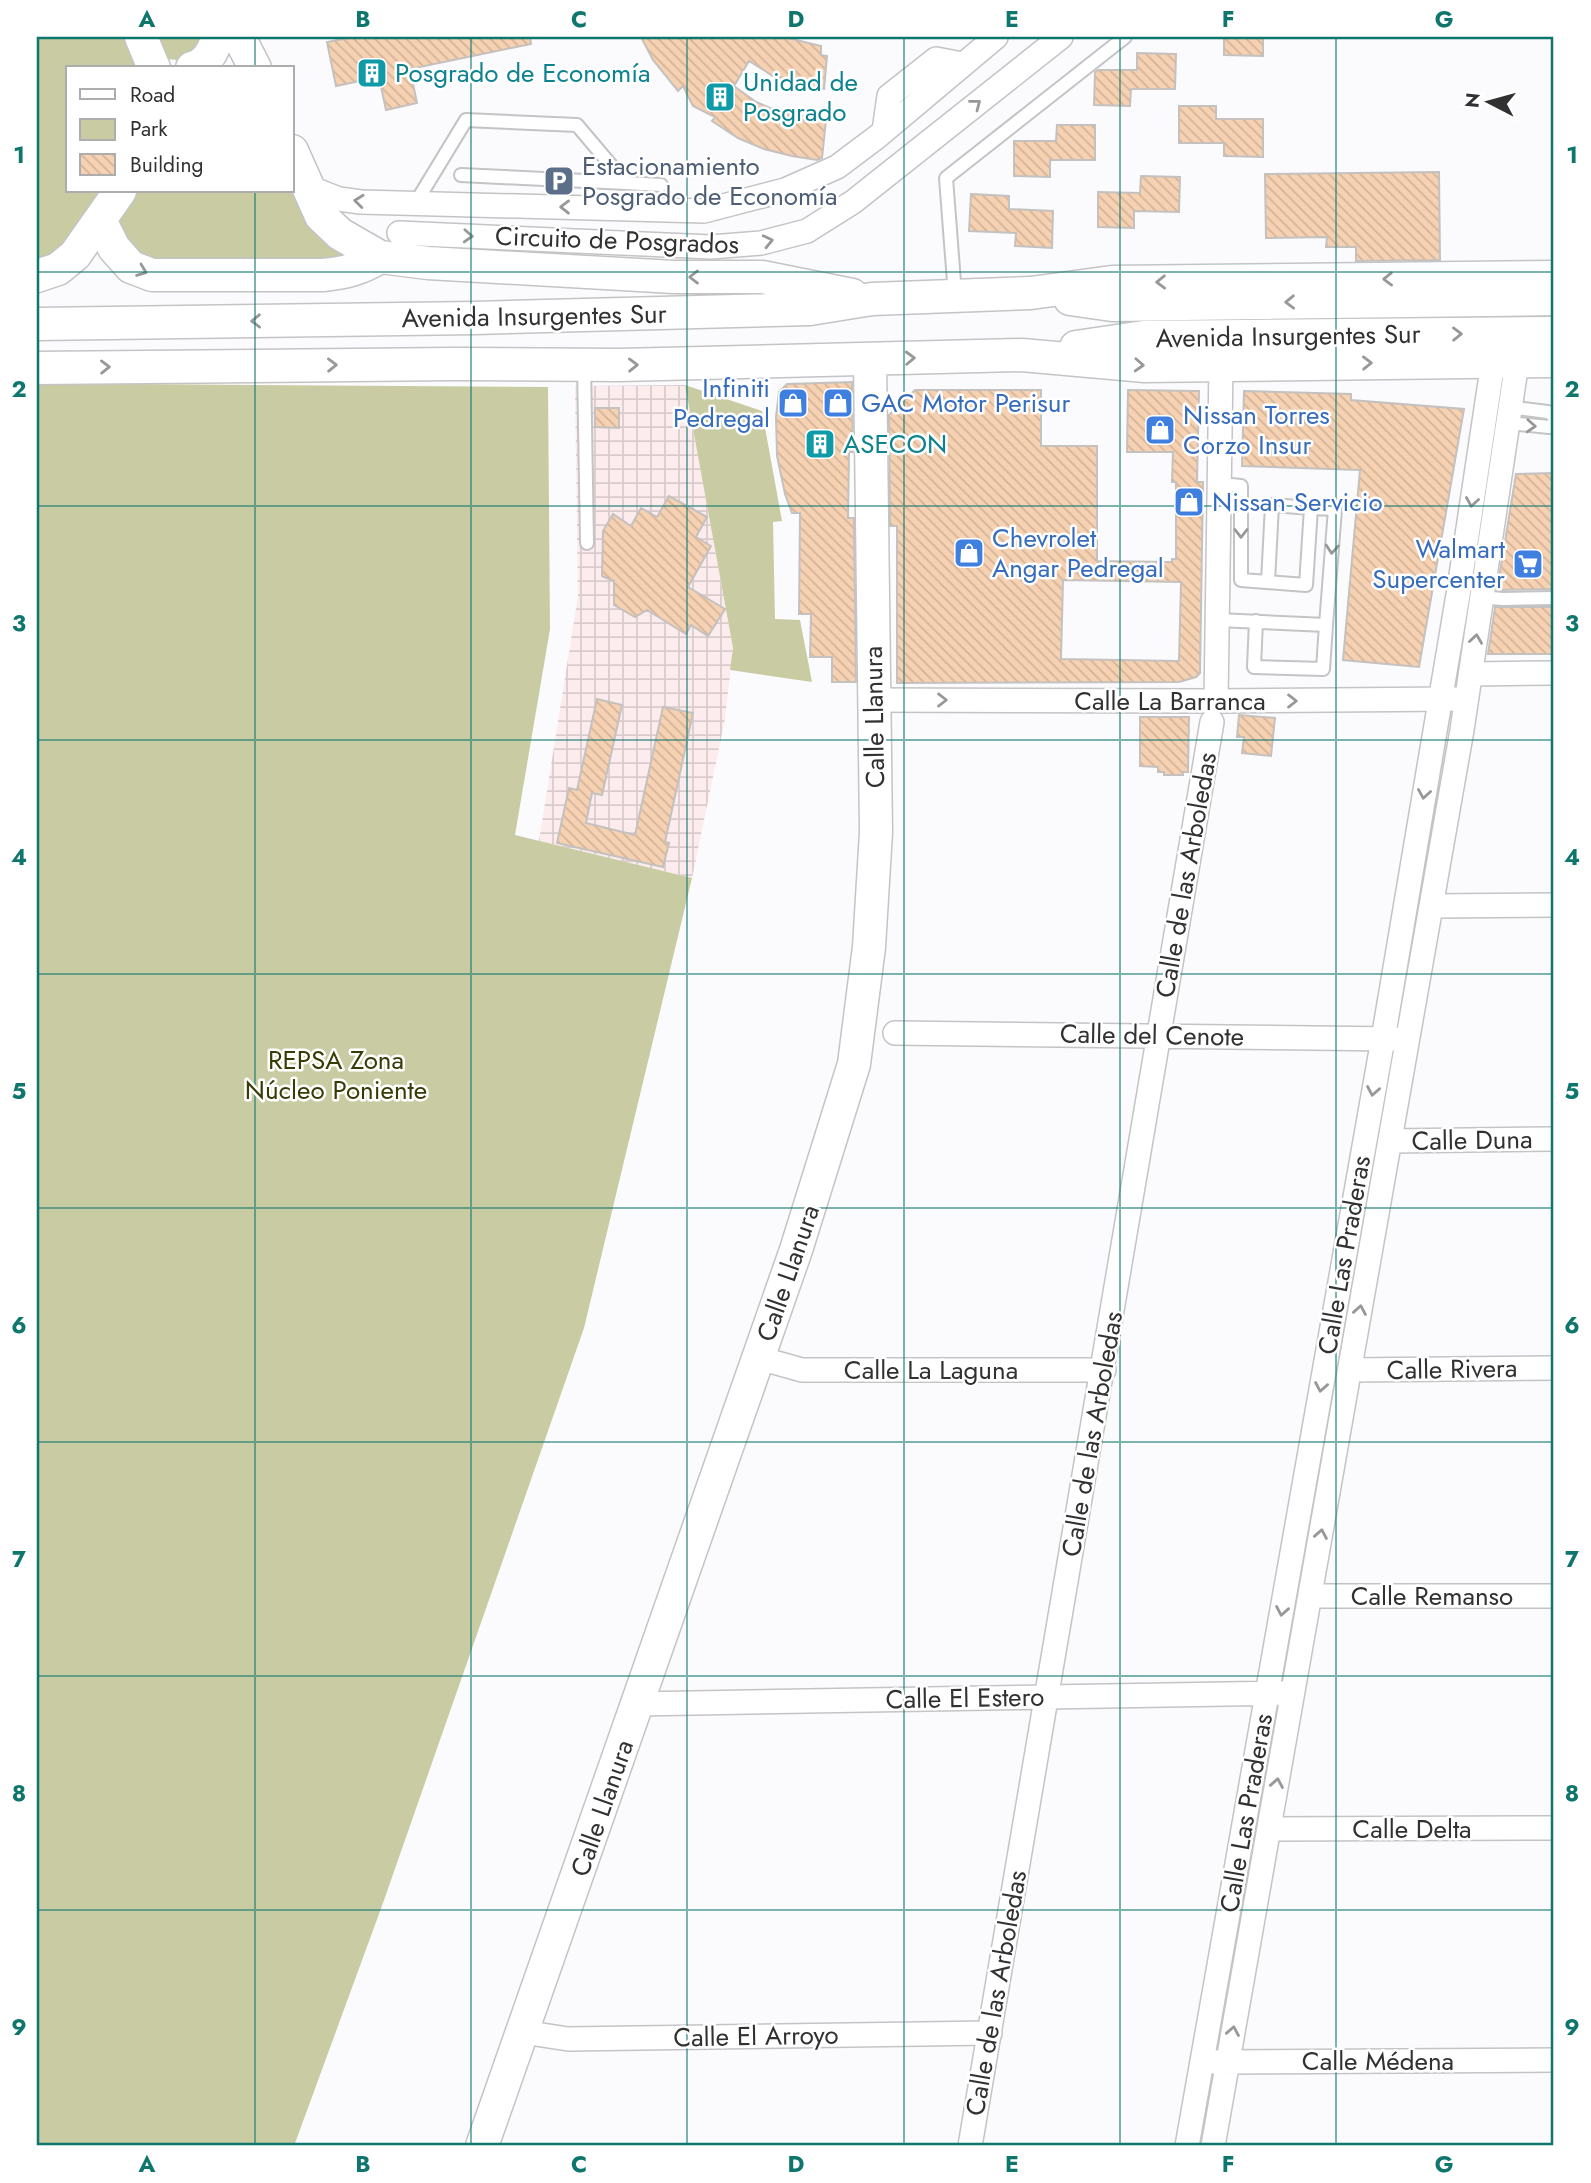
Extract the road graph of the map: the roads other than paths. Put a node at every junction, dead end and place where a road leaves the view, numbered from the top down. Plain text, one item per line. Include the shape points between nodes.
1 (217, 37) edge
2 (239, 37) edge
3 (996, 37) edge
4 (1061, 37) edge
5 (1125, 37) edge
6 (962, 64) junction
7 (200, 66) edge
8 (254, 66) edge
9 (913, 106) junction
10 (884, 131) junction
11 (940, 133) junction
12 (864, 147) junction
13 (294, 156) edge
14 (461, 175) dead end
15 (876, 182) junction
16 (626, 183) junction
17 (662, 185) dead end
18 (306, 186) junction
19 (119, 192) edge
20 (415, 204) junction
21 (100, 220) junction
22 (399, 233) junction
23 (380, 257) junction
24 (37, 276) edge
25 (1554, 277) edge
26 (1031, 293) junction
27 (955, 296) junction
28 (872, 299) junction
29 (1554, 299) edge
30 (37, 324) edge
31 (1554, 333) edge
32 (1022, 355) junction
33 (870, 359) junction
34 (1554, 361) edge
35 (1505, 362) junction
36 (584, 365) junction
37 (1221, 365) junction
38 (37, 368) edge
39 (1487, 405) junction
40 (1509, 416) junction
41 (1554, 416) edge
42 (1554, 424) edge
43 (1479, 460) junction
44 (1502, 464) junction
45 (1221, 484) junction
46 (1311, 508) junction
47 (587, 543) dead end
48 (1268, 582) junction
49 (1458, 594) junction
50 (1482, 597) junction
51 (1554, 598) edge
52 (1218, 620) junction
53 (1256, 621) junction
54 (1326, 625) junction
55 (1554, 673) edge
56 (1471, 674) junction
57 (1467, 698) junction
58 (1439, 699) junction
59 (873, 700) junction
60 (1214, 712) junction
61 (1554, 905) edge
62 (1431, 906) junction
63 (895, 1033) dead end
64 (1159, 1035) junction
65 (1382, 1039) junction
66 (1408, 1040) junction
67 (1554, 1139) edge
68 (1390, 1141) junction
69 (759, 1358) junction
70 (1554, 1368) edge
71 (1104, 1370) junction
72 (1350, 1370) junction
73 (1310, 1596) junction
74 (1554, 1596) edge
75 (1267, 1693) junction
76 (1293, 1693) junction
77 (1046, 1697) junction
78 (637, 1704) junction
79 (1554, 1828) edge
80 (1269, 1829) junction
81 (523, 2032) junction
82 (990, 2033) junction
83 (1554, 2060) edge
84 (1228, 2062) junction
85 (1202, 2063) junction
86 (482, 2146) edge
87 (970, 2146) edge
88 (1187, 2146) edge
89 (1213, 2146) edge

1 - 7 main road
2 - 8 main road
3 - 6 street, Circuito de Posgrados
11 -> 4 street, Circuito de Posgrados
5 - 27 lane via 946,178
6 - 9 street, Circuito de Posgrados
6 - 10 street via 936,59 889,96
9 - 10 street, Circuito de Posgrados
9 - 11 street via 912,118 918,129
10 - 12 street, Circuito de Posgrados
11 - 15 street, Circuito de Posgrados
12 - 15 street via 877,149 886,159
12 -> 20 street, Circuito de Posgrados via 836,167 786,190 704,211
13 - 18 main road
14 - 16 lane
22 -> 15 street, Circuito de Posgrados via 711,247 761,243 807,231
16 - 17 lane
16 - 20 lane via 577,125 466,120
20 -> 18 street, Circuito de Posgrados via 339,199
18 - 23 main road via 321,216 340,234
19 - 21 main road
20 - 22 street
21 -> 23 main road via 114,248 131,267 152,275 323,275 356,269
21 - 24 main road via 75,255 58,269
22 - 23 street
28 -> 23 main road via 762,277 674,277
25 -> 26 main road, Avenida Insurgentes Sur via 1112,282
26 - 27 main road, Avenida Insurgentes Sur
29 -> 26 main road, Avenida Insurgentes Sur via 1112,305
27 - 28 main road, Avenida Insurgentes Sur
28 -> 30 main road, Avenida Insurgentes Sur via 810,309
32 -> 31 main road, Avenida Insurgentes Sur via 1144,337
33 -> 32 main road, Avenida Insurgentes Sur
32 -> 37 main road, Avenida Insurgentes Sur via 1144,366
36 -> 33 main road, Avenida Insurgentes Sur
33 - 59 main road, Calle Llanura
34 - 35 main road, Avenida Insurgentes Sur
37 -> 35 main road, Avenida Insurgentes Sur
35 - 39 street, Calle Las Praderas
35 - 40 street, Calle Las Praderas
38 -> 36 main road, Avenida Insurgentes Sur
36 - 47 lane
37 - 45 street, Calle de las Arboledas
39 - 40 lane
39 - 43 street, Calle Las Praderas
40 - 41 lane via 1548,412
40 -> 42 lane via 1549,427
40 - 44 street, Calle Las Praderas
43 - 44 lane
43 -> 49 street, Calle Las Praderas
44 - 50 street, Calle Las Praderas
45 -> 48 lane via 1241,486 1241,580
45 - 52 street, Calle de las Arboledas
46 - 48 lane via 1306,584
46 - 48 lane via 1272,505
46 -> 54 lane via 1335,509
49 - 50 lane
49 - 58 street, Calle Las Praderas
50 - 51 lane
56 -> 50 street, Calle Las Praderas
52 - 53 lane
52 - 60 street, Calle de las Arboledas
53 - 54 lane
53 - 54 lane via 1254,667 1323,669
55 - 56 street
56 - 57 street, Calle Las Praderas
57 - 58 street, Calle La Barranca
57 - 62 street, Calle Las Praderas
60 -> 58 street, Calle La Barranca
58 -> 65 street, Calle Las Praderas
59 -> 60 street, Calle La Barranca
59 - 69 main road, Calle Llanura via 874,886 859,1035 849,1086
60 - 64 street, Calle de las Arboledas
61 - 62 street
62 - 66 street, Calle Las Praderas
63 - 64 street, Calle del Cenote
64 - 65 street, Calle del Cenote
64 - 71 street, Calle de las Arboledas
65 - 66 street, Calle del Cenote
65 -> 75 street, Calle Las Praderas
66 - 68 street, Calle Las Praderas
67 - 68 street, Calle Duna
72 -> 68 street, Calle Las Praderas
69 - 71 street, Calle La Laguna via 802,1370
69 - 78 main road, Calle Llanura
70 - 72 street, Calle Rivera
71 - 77 street, Calle de las Arboledas
73 -> 72 street, Calle Las Praderas
73 - 74 street, Calle Remanso
73 - 76 street, Calle Las Praderas
75 - 76 street, Calle El Estero
75 - 77 street, Calle El Estero
75 - 85 street, Calle Las Praderas
80 -> 76 street, Calle Las Praderas
77 - 78 street, Calle El Estero
77 - 82 street, Calle de las Arboledas
78 - 81 main road, Calle Llanura
79 - 80 street, Calle Delta
84 -> 80 street, Calle Las Praderas
81 - 82 street, Calle El Arroyo via 568,2039
81 - 86 main road, Calle Llanura
82 - 87 street, Calle de las Arboledas
83 - 84 street, Calle Médena
84 - 85 street, Calle Médena
84 - 89 street, Calle Las Praderas
85 - 88 street, Calle Las Praderas

